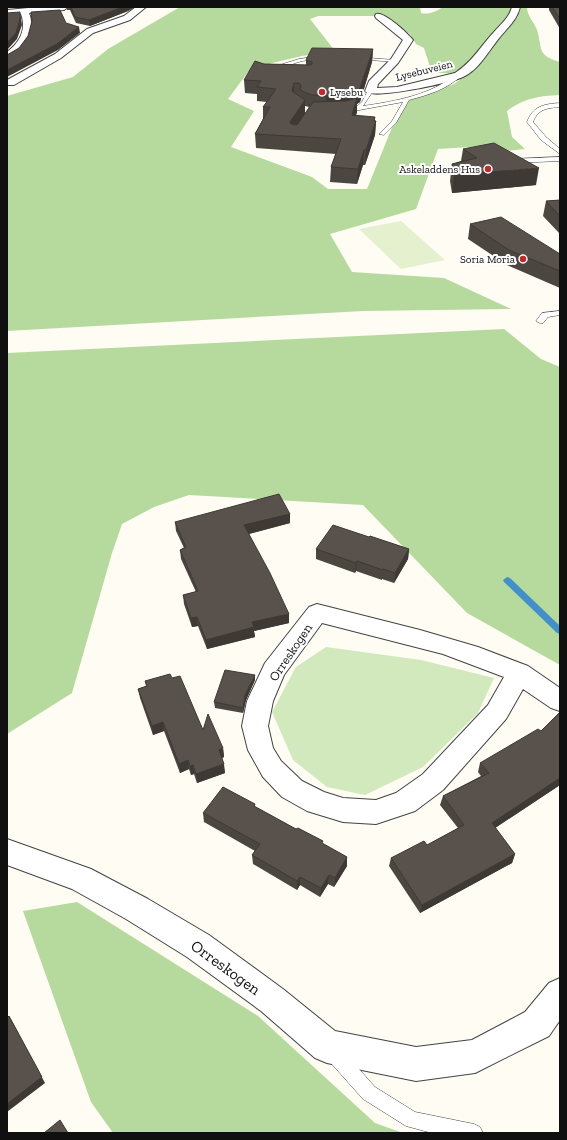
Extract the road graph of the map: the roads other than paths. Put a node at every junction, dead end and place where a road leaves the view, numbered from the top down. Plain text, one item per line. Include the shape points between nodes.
1 (64, 7) edge
2 (142, 7) edge
3 (516, 7) edge
4 (24, 12) junction
5 (7, 13) edge
6 (379, 16) dead end
7 (76, 29) edge
8 (90, 31) junction
9 (7, 57) edge
10 (325, 57) edge
11 (353, 58) edge
12 (395, 61) junction
13 (278, 74) edge
14 (459, 75) junction
15 (10, 83) dead end
16 (370, 91) junction
17 (407, 100) junction
18 (560, 105) edge
19 (357, 109) junction
20 (338, 111) edge
21 (382, 134) dead end
22 (560, 152) edge
23 (560, 159) edge
24 (510, 161) edge
25 (560, 313) edge
26 (540, 321) dead end
27 (519, 673) junction
28 (560, 701) edge
29 (7, 852) edge
30 (560, 994) edge
31 (327, 1046) junction
32 (474, 1133) edge

1 - 4 street
2 - 8 street via 127,18
3 - 14 street, Lysebuveien via 480,57
4 - 5 street
4 - 9 street via 29,22 29,30 21,44
6 - 12 street, Lysebuveien via 408,40
7 - 8 street
8 - 15 street via 58,56
10 - 13 lane via 277,66 264,73
11 - 12 lane
12 - 16 street, Lysebuveien via 373,83
14 - 16 street, Lysebuveien via 398,90
14 - 17 lane via 441,87
16 - 19 lane via 364,103
17 - 19 lane
17 - 21 lane via 394,122
18 - 22 lane via 539,108 533,113 530,122
19 - 20 lane
23 - 24 lane
25 - 26 lane via 545,315
27 - 27 street, Orreskogen via 488,659 439,644 317,612 274,670 260,701 255,726 261,750 272,769 292,789 317,802 342,810 376,812 405,802 433,782 497,712
27 - 28 street, Orreskogen
29 - 31 street, Orreskogen via 81,879 137,909 198,946 272,1000
30 - 31 street, Orreskogen via 537,1024 475,1056 416,1064
31 - 32 lane, Orreskogen via 369,1093 412,1120

